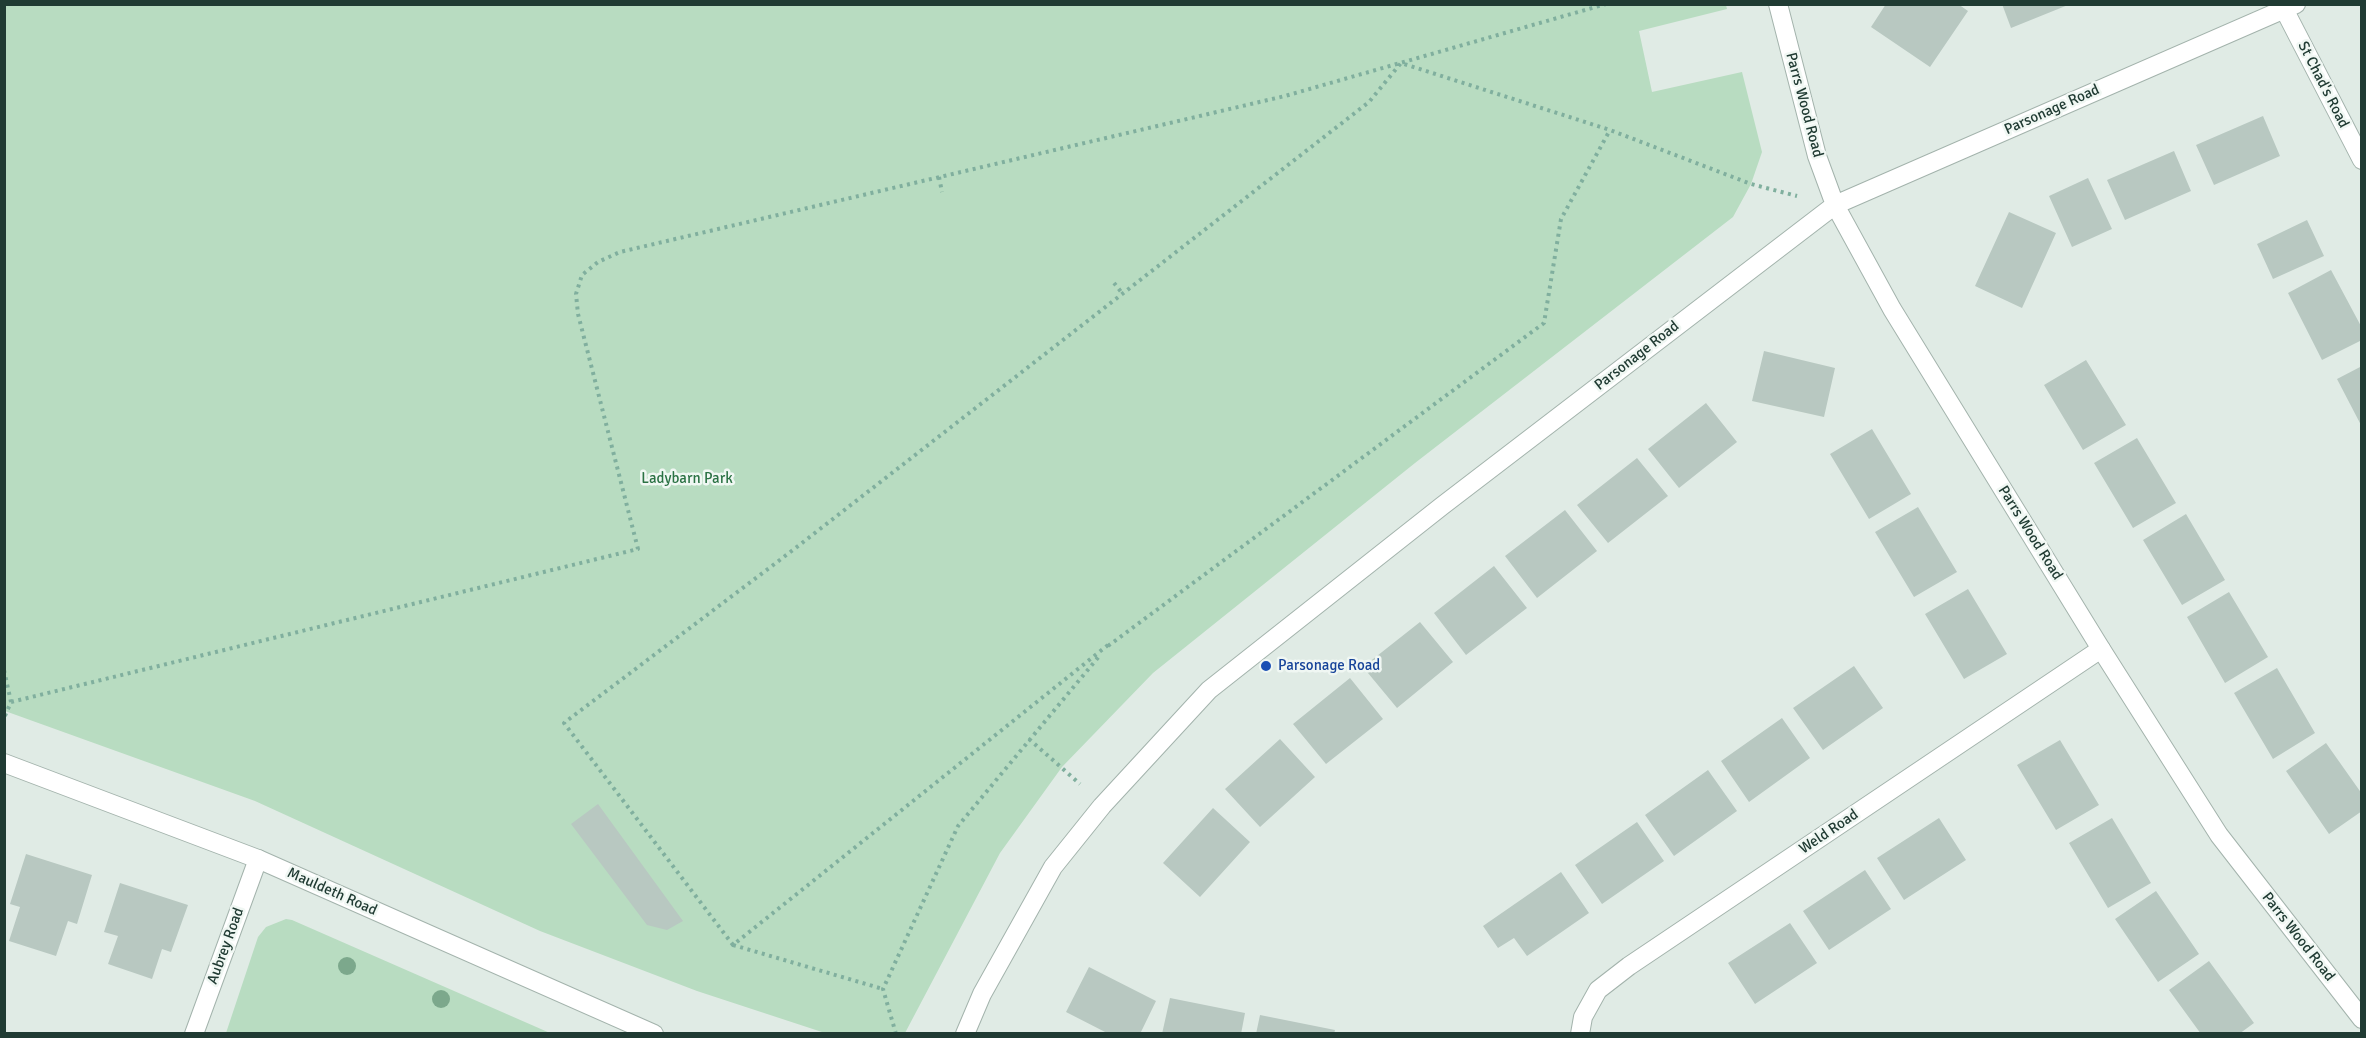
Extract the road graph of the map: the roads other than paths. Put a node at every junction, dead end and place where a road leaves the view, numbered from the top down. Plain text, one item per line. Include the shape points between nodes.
1 (1778, 4) edge
2 (2290, 7) edge
3 (2361, 160) edge
4 (1835, 205) junction
5 (2101, 649) junction
6 (4, 763) edge
7 (258, 859) junction
8 (2361, 1019) edge
9 (194, 1034) edge
10 (654, 1034) edge
11 (965, 1034) edge
12 (1580, 1034) edge

1 - 4 street, Parrs Wood Road via 1817,156
2 - 3 street, St Chad's Road
2 - 4 street, Parsonage Road
4 - 5 street, Parrs Wood Road via 1892,309
4 - 11 street, Parsonage Road via 1209,690 1102,806 1053,867 982,994
5 - 8 street, Parrs Wood Road via 2220,835
5 - 12 street, Weld Road via 1629,966 1598,990 1583,1017
6 - 7 street, Mauldeth Road
7 - 9 street, Aubrey Road
7 - 10 street, Mauldeth Road

